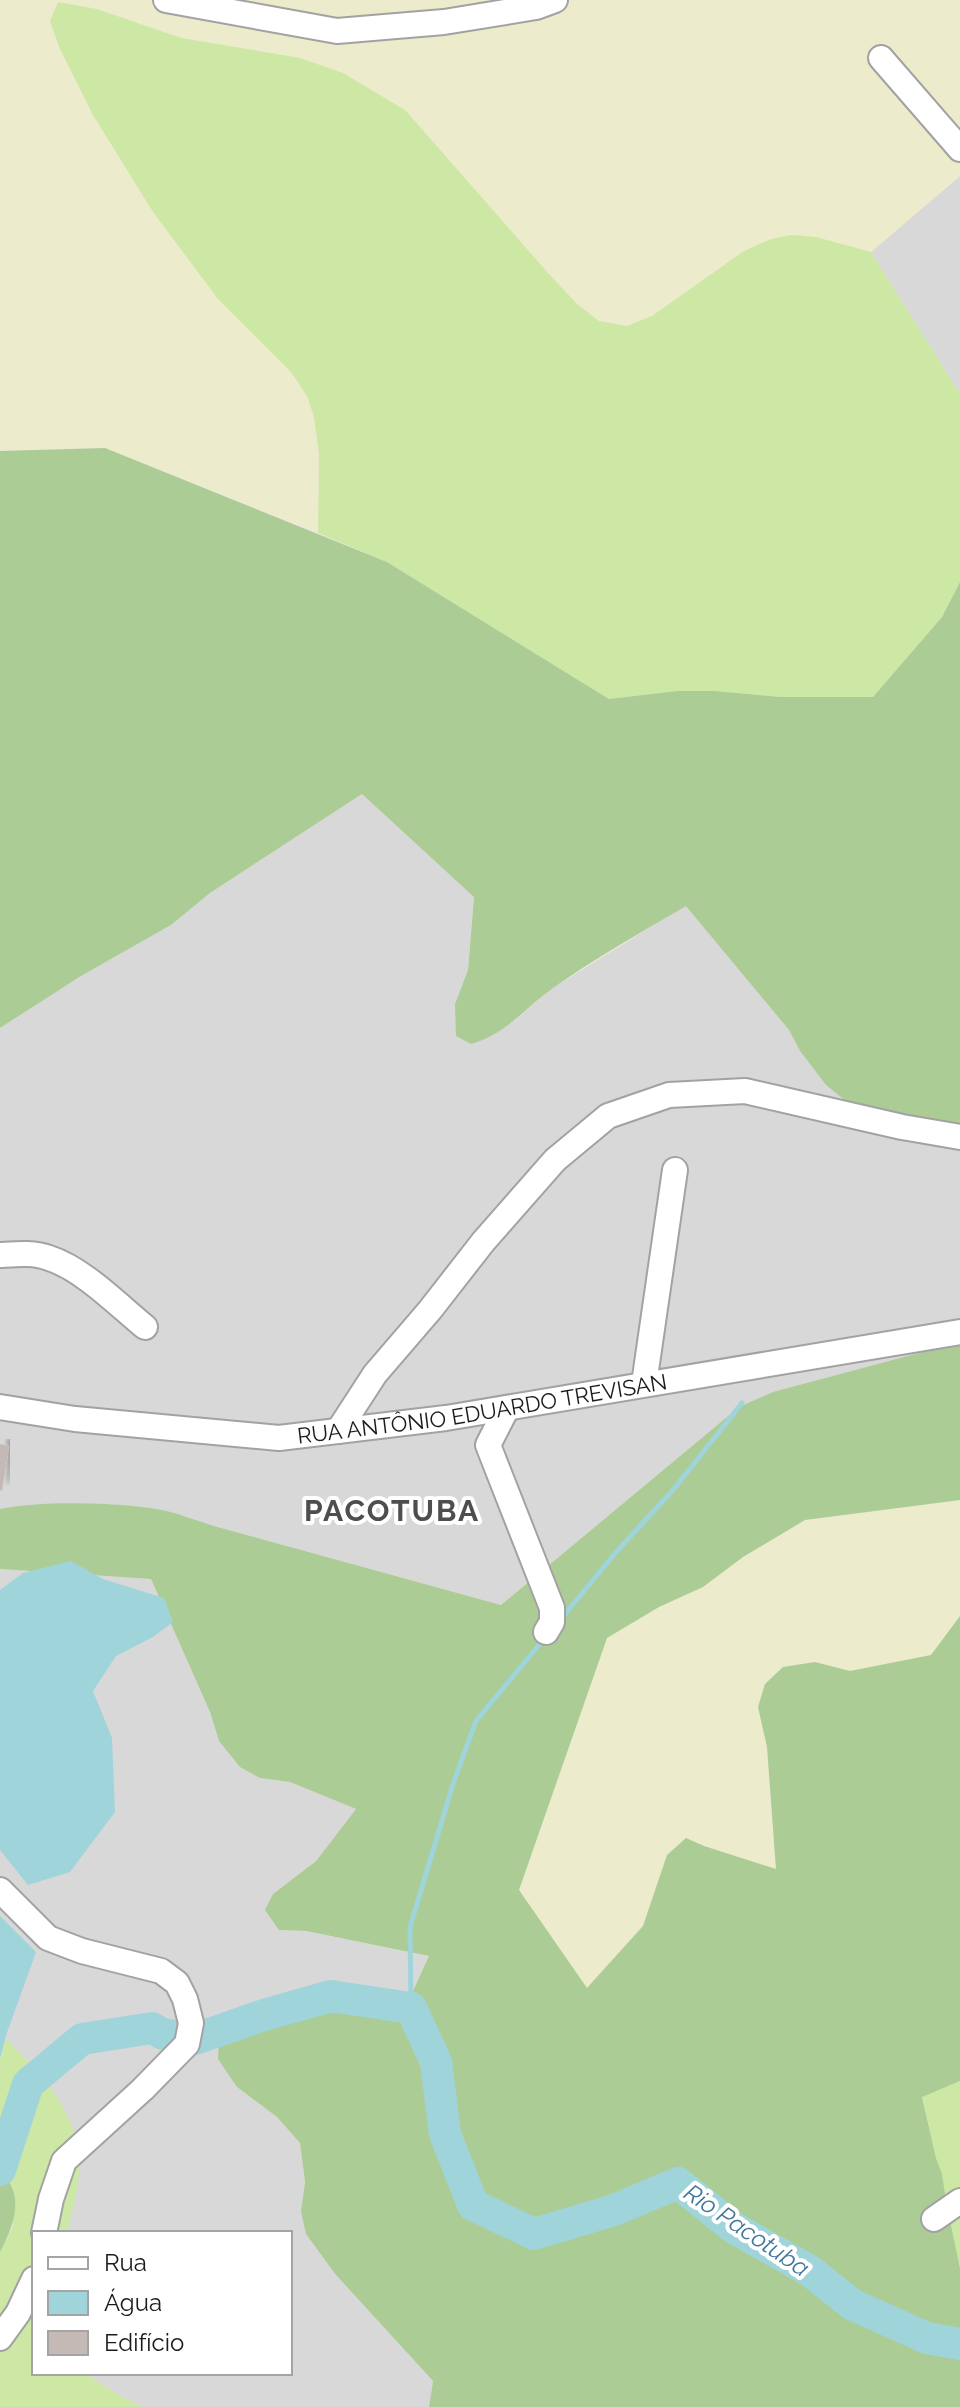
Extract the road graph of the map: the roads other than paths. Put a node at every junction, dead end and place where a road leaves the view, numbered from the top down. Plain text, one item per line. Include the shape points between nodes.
1 (166, 0) edge
2 (555, 0) edge
3 (881, 58) dead end
4 (960, 149) edge
5 (960, 1137) edge
6 (675, 1170) dead end
7 (0, 1255) edge
8 (145, 1327) dead end
9 (960, 1332) edge
10 (644, 1384) junction
11 (0, 1407) edge
12 (507, 1408) junction
13 (338, 1431) junction
14 (546, 1632) dead end
15 (0, 1890) edge
16 (960, 2201) edge
17 (934, 2219) dead end
18 (44, 2231) edge
19 (32, 2283) edge
20 (0, 2338) edge

1 - 2 street via 337,31 444,22
3 - 4 street
5 - 13 street via 745,1091 669,1095 608,1116 555,1160 483,1242 375,1374
6 - 10 street
7 - 8 street via 48,1257 73,1269
9 - 10 street, RUA ANTÔNIO EDUARDO TREVISAN
10 - 12 street, RUA ANTÔNIO EDUARDO TREVISAN
11 - 13 street, RUA ANTÔNIO EDUARDO TREVISAN via 279,1438
12 - 13 street, RUA ANTÔNIO EDUARDO TREVISAN
12 - 14 street via 488,1445 552,1608
15 - 18 street via 48,1938 161,1971 177,1983 191,2023 187,2044 64,2161
16 - 17 street
19 - 20 street

